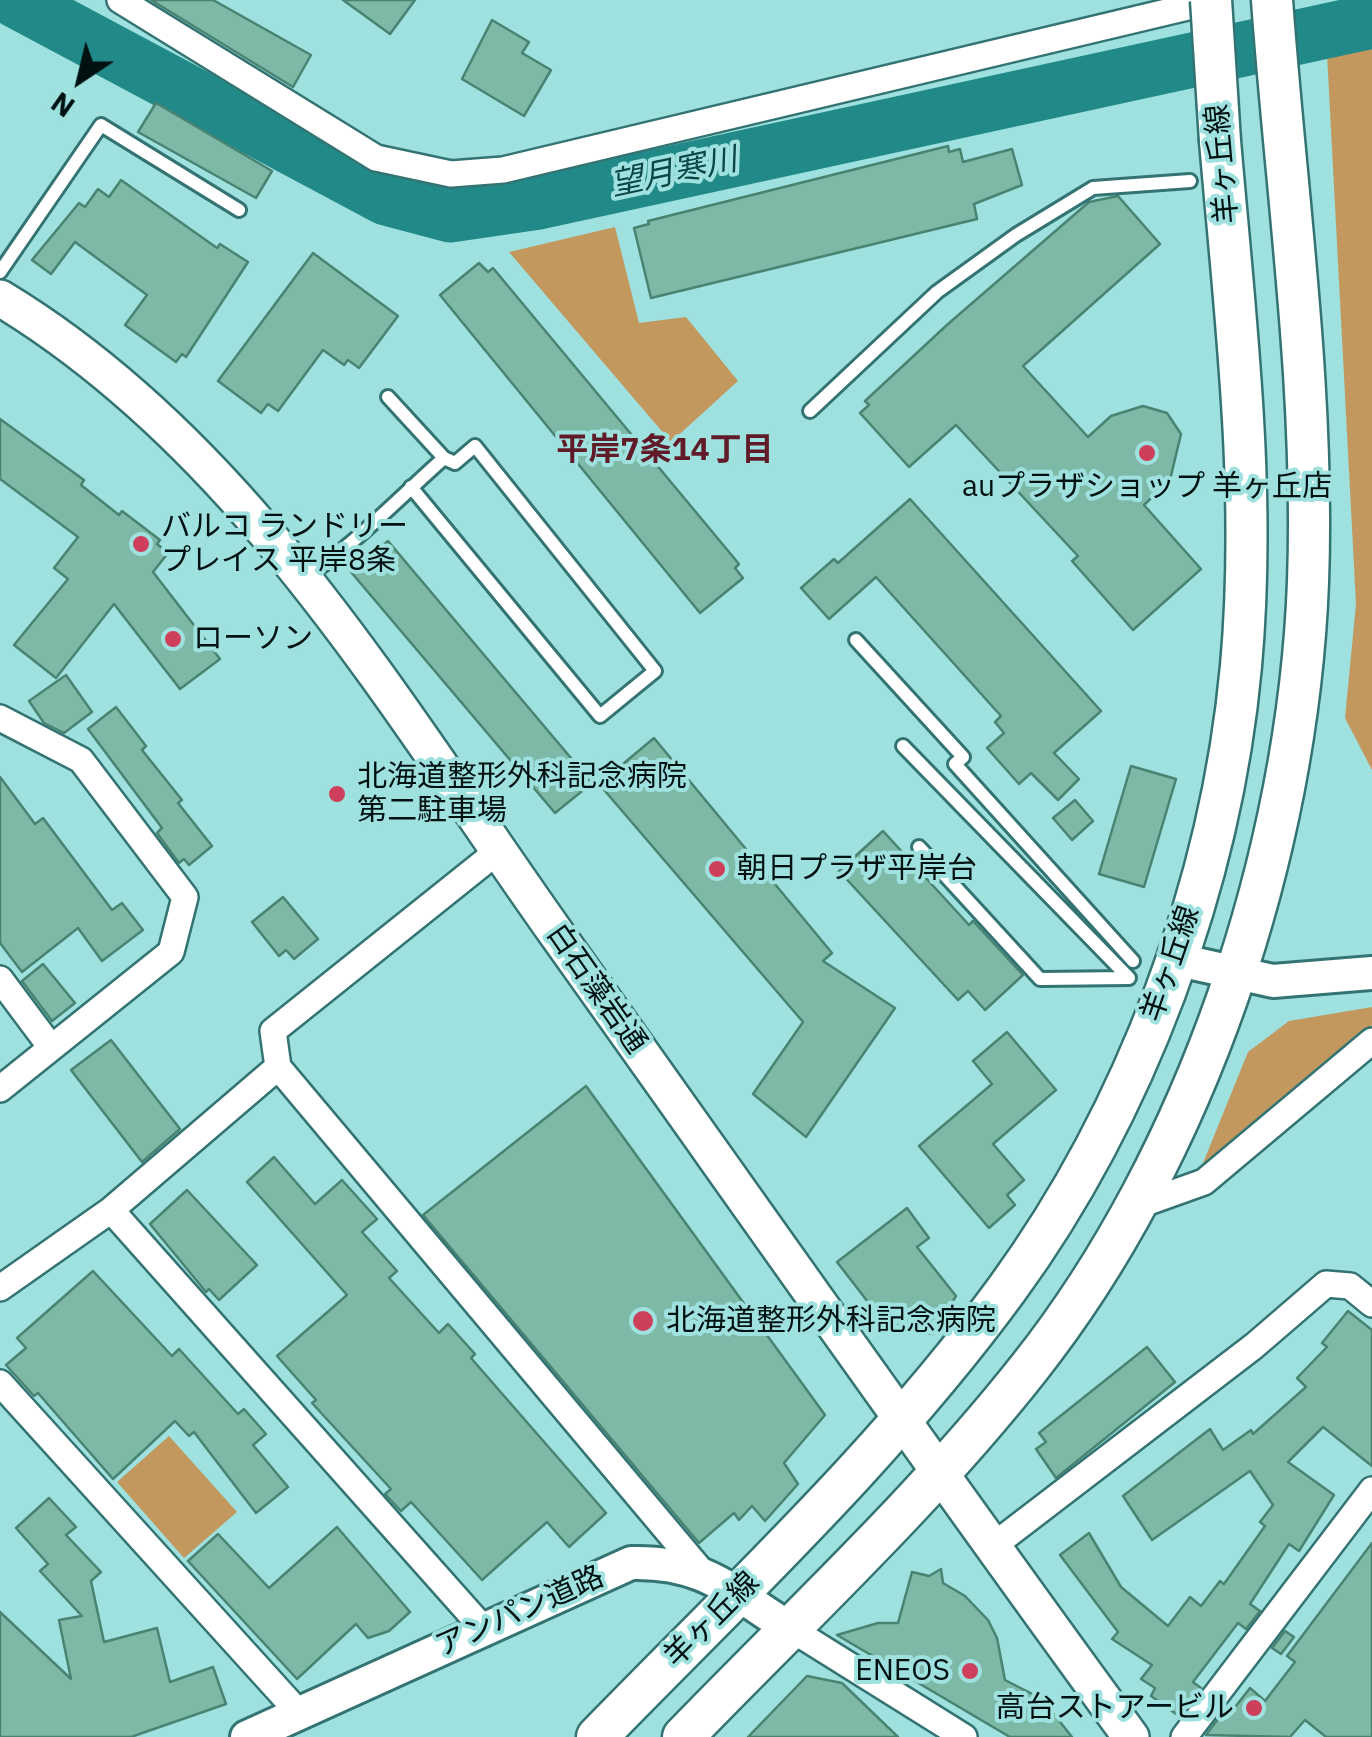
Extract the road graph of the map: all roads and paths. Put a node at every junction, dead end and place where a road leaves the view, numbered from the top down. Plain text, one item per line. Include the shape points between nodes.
1 (120, 0) edge
2 (1214, 0) edge
3 (1272, 0) edge
4 (1190, 181) dead end
5 (238, 210) dead end
6 (0, 272) edge
7 (0, 298) edge
8 (388, 397) dead end
9 (810, 411) dead end
10 (444, 458) junction
11 (411, 487) junction
12 (302, 580) junction
13 (856, 640) dead end
14 (0, 718) edge
15 (903, 746) dead end
16 (919, 847) dead end
17 (498, 851) junction
18 (1174, 959) junction
19 (1133, 961) dead end
20 (1237, 971) junction
21 (1372, 973) edge
22 (0, 980) edge
23 (1372, 1041) edge
24 (50, 1046) junction
25 (278, 1067) junction
26 (0, 1089) edge
27 (1134, 1207) junction
28 (111, 1210) junction
29 (0, 1288) edge
30 (1372, 1304) edge
31 (0, 1383) edge
32 (902, 1420) junction
33 (941, 1472) junction
34 (1372, 1490) edge
35 (994, 1546) junction
36 (702, 1572) junction
37 (736, 1596) junction
38 (482, 1627) junction
39 (791, 1628) junction
40 (300, 1714) junction
41 (248, 1737) edge
42 (597, 1737) edge
43 (683, 1737) edge
44 (964, 1737) edge
45 (1131, 1737) edge
46 (1184, 1737) edge

1 - 2 street via 376,158 451,174 503,170
2 - 18 main road, 羊ヶ丘線, bridge via 1245,439 1246,587 1228,756
3 - 20 main road, 羊ヶ丘線 via 1302,373 1308,584 1285,786
4 - 9 lane via 1094,188 1078,197 937,292
5 - 6 lane via 101,125
7 - 12 main road, 白石藻岩通 via 96,366 191,451
8 - 10 lane
10 - 11 lane
10 - 11 lane via 456,463 475,446 654,671 600,716
11 - 12 lane
12 - 17 main road, 白石藻岩通
13 - 19 lane via 963,757 955,764
14 - 24 street via 81,760 185,897 171,952
15 - 16 lane via 1129,978 1040,979
17 - 25 street via 274,1031
17 - 32 main road, 白石藻岩通
18 - 20 street
18 - 32 main road, 羊ヶ丘線 via 1130,1076 1061,1202 1009,1286
20 - 21 street via 1295,983
20 - 27 main road, 羊ヶ丘線
22 - 24 street
23 - 27 street via 1204,1182
24 - 26 street
25 - 28 street
25 - 36 street
27 - 33 main road, 羊ヶ丘線 via 1031,1366
28 - 29 street
28 - 38 street
30 - 35 street via 1350,1286 1326,1284
31 - 40 street
32 - 33 main road, 白石藻岩通
32 - 37 main road, 羊ヶ丘線
33 - 35 main road, 白石藻岩通
33 - 39 main road, 羊ヶ丘線
34 - 46 street
35 - 45 main road, 白石藻岩通
36 - 37 street, アンパン道路
36 - 38 street, アンパン道路 via 670,1562 631,1563
37 - 39 street, アンパン道路
37 - 42 main road, 羊ヶ丘線
38 - 40 street, アンパン道路
39 - 43 main road, 羊ヶ丘線
39 - 44 street
40 - 41 street, アンパン道路

